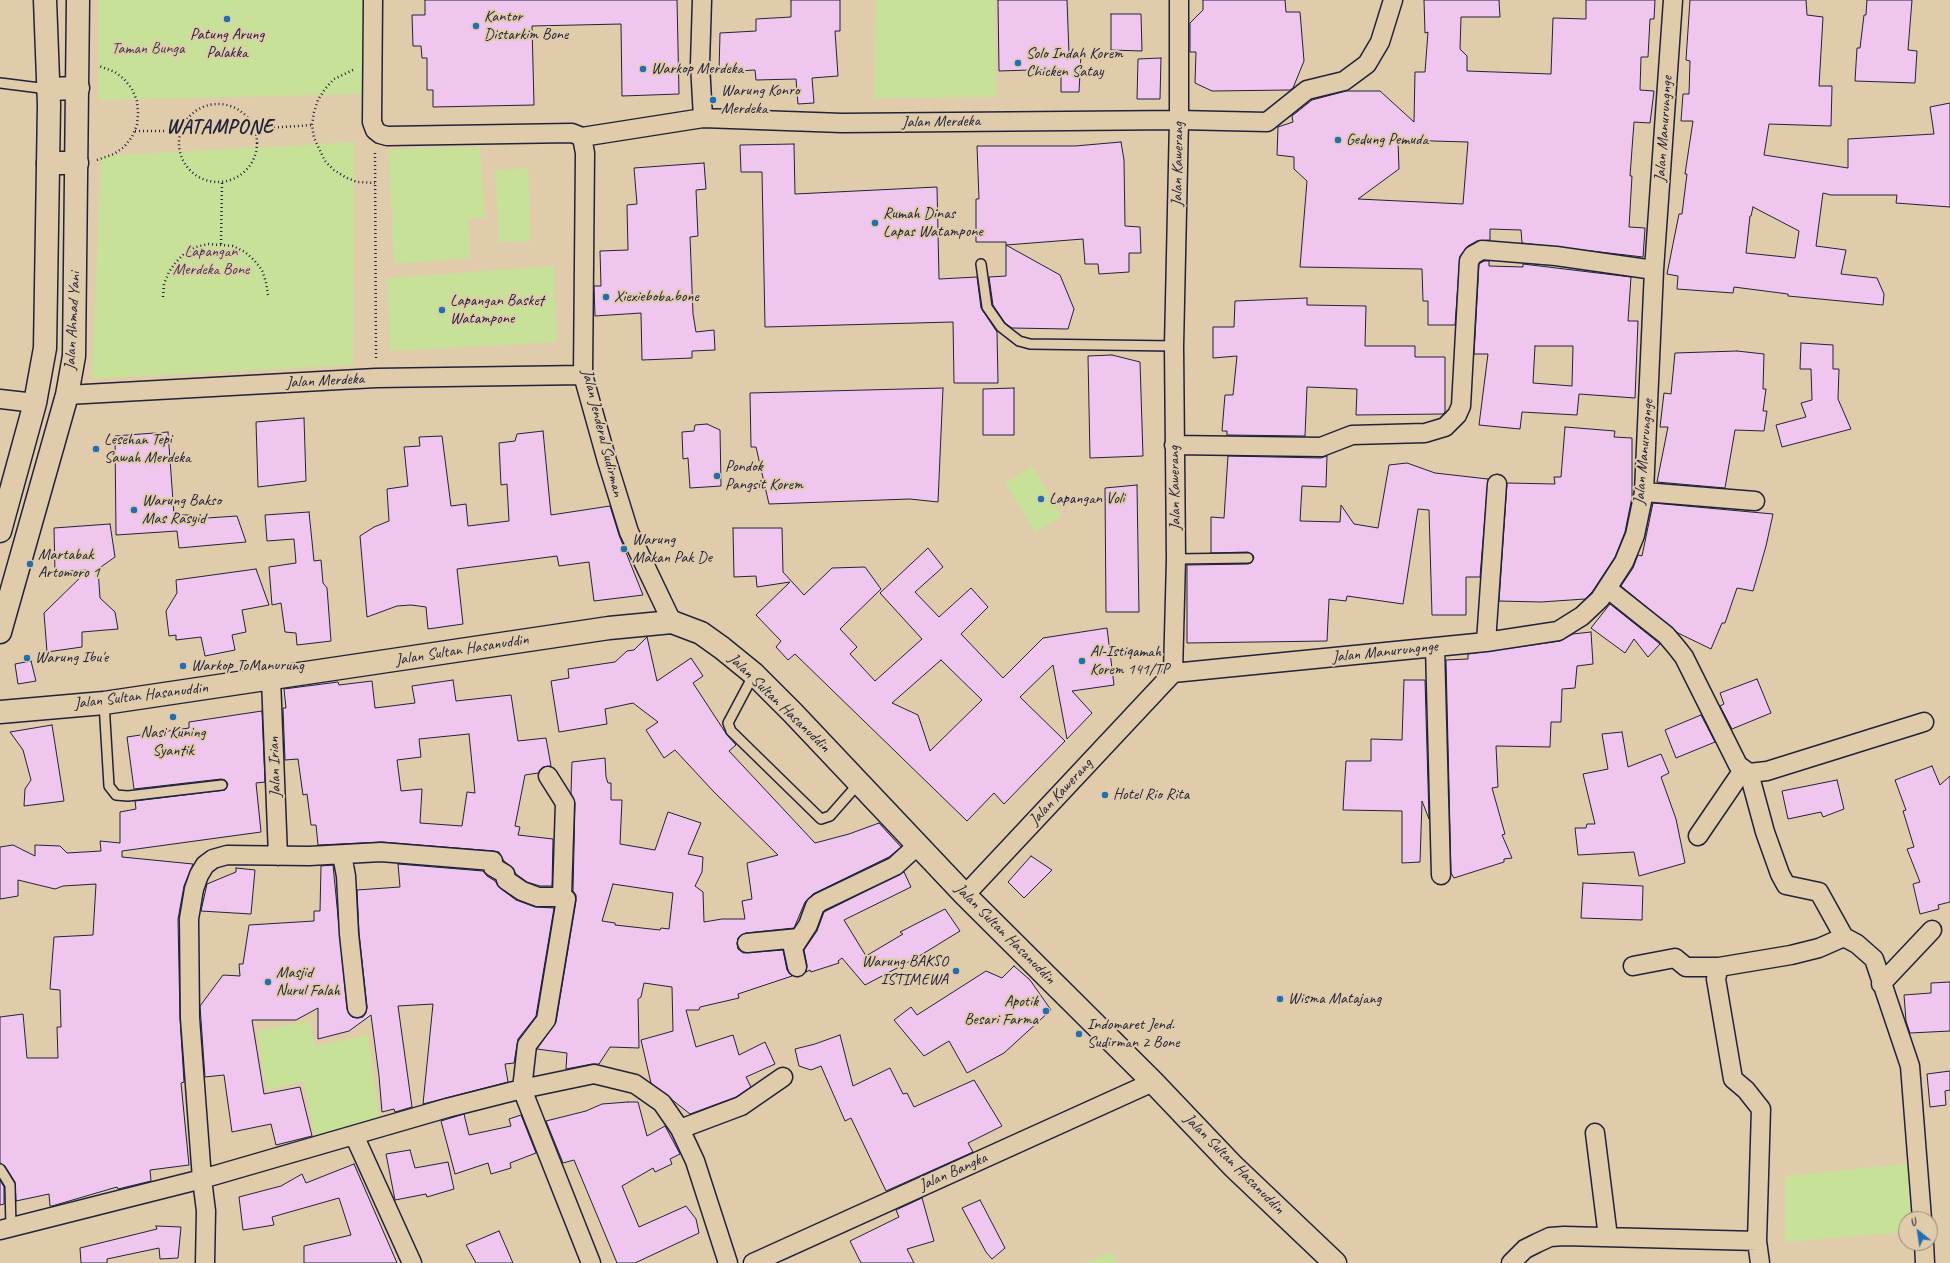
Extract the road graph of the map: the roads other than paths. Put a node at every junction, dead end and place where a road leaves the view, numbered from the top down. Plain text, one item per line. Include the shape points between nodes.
1 (45, 0) edge
2 (78, 0) edge
3 (373, 0) edge
4 (702, 0) edge
5 (1179, 0) edge
6 (1393, 0) edge
7 (1673, 0) edge
8 (0, 83) edge
9 (78, 88) junction
10 (48, 89) junction
11 (703, 118) junction
12 (1179, 120) junction
13 (582, 137) junction
14 (77, 162) junction
15 (48, 163) junction
16 (981, 264) dead end
17 (1654, 270) junction
18 (1174, 346) junction
19 (583, 375) junction
20 (67, 395) junction
21 (0, 398) edge
22 (35, 403) junction
23 (1174, 446) junction
24 (1497, 484) dead end
25 (1644, 492) junction
26 (1755, 501) dead end
27 (0, 531) edge
28 (1248, 558) dead end
29 (1176, 559) junction
30 (1608, 589) junction
31 (672, 622) junction
32 (0, 632) edge
33 (1486, 642) junction
34 (1435, 647) junction
35 (1173, 673) junction
36 (754, 674) junction
37 (271, 679) junction
38 (0, 696) edge
39 (104, 703) junction
40 (25, 709) junction
41 (0, 712) edge
42 (1924, 722) dead end
43 (1746, 772) junction
44 (548, 776) dead end
45 (859, 783) junction
46 (222, 786) dead end
47 (1698, 836) dead end
48 (918, 845) junction
49 (342, 855) junction
50 (278, 856) junction
51 (1442, 875) dead end
52 (965, 895) junction
53 (562, 897) junction
54 (1932, 930) dead end
55 (1844, 937) junction
56 (799, 938) junction
57 (747, 943) dead end
58 (1633, 966) dead end
59 (797, 967) dead end
60 (1719, 967) junction
61 (1881, 984) junction
62 (357, 1008) dead end
63 (783, 1077) dead end
64 (1153, 1082) junction
65 (522, 1088) junction
66 (680, 1129) junction
67 (1594, 1133) dead end
68 (354, 1135) junction
69 (0, 1169) edge
70 (202, 1179) junction
71 (1921, 1211) edge
72 (6, 1229) edge
73 (1608, 1237) junction
74 (1757, 1241) junction
75 (1924, 1251) edge
76 (1332, 1262) edge
77 (205, 1263) edge
78 (412, 1263) edge
79 (591, 1263) edge
80 (728, 1263) edge
81 (753, 1263) edge
82 (1511, 1263) edge
83 (1760, 1263) edge
84 (1925, 1263) edge

1 - 10 main road, Jalan Ahmad Yani
2 - 9 main road, Jalan Ahmad Yani
3 - 13 street via 372,122 375,130 387,136 572,133
4 - 11 street via 700,64
5 - 12 street, Jalan Kawerang
6 - 12 street, Jalan Merdeka via 1380,42 1367,64 1344,81 1307,90 1267,122
7 - 17 street, Jalan Manurungnge
8 - 10 lane
9 - 10 main road
9 - 14 main road, Jalan Ahmad Yani
10 - 15 main road, Jalan Ahmad Yani
11 - 12 street, Jalan Merdeka via 842,123
11 - 13 street, Jalan Merdeka
12 - 18 street, Jalan Kawerang
13 - 19 street, Jalan Jenderal Sudirman
14 - 15 main road
14 - 20 main road, Jalan Ahmad Yani via 74,356
15 - 22 main road, Jalan Ahmad Yani via 45,348
16 - 18 lane via 987,306 1002,327 1019,341 1030,344
17 - 23 street via 1556,256 1482,250 1469,261 1461,406 1457,415 1445,427 1432,432 1411,434 1352,435 1321,447
17 - 25 street, Jalan Manurungnge
18 - 23 street, Jalan Kawerang
19 - 20 street, Jalan Merdeka via 376,378
19 - 31 street, Jalan Jenderal Sudirman via 629,532
20 - 32 main road, Jalan Ahmad Yani
21 - 22 street
22 - 27 main road, Jalan Ahmad Yani
23 - 29 street, Jalan Kawerang
24 - 33 street
25 - 26 street
25 - 30 street, Jalan Manurungnge via 1634,535 1624,562
28 - 29 lane
29 - 35 street, Jalan Kawerang
30 - 33 street, Jalan Manurungnge via 1582,616 1558,631
30 - 43 street via 1666,635 1684,657 1738,766
31 - 36 main road, Jalan Sultan Hasanuddin via 701,633
31 - 37 main road, Jalan Sultan Hasanuddin via 609,628
33 - 34 street, Jalan Manurungnge
34 - 35 street, Jalan Manurungnge
34 - 51 street
35 - 52 street, Jalan Kawerang
36 - 45 main road, Jalan Sultan Hasanuddin
36 - 45 lane via 728,724 731,731 821,819 830,816
37 - 39 main road, Jalan Sultan Hasanuddin
37 - 50 street, Jalan Irian
38 - 40 main road
39 - 40 main road, Jalan Sultan Hasanuddin
39 - 46 lane via 109,786 116,795 128,796
40 - 41 main road, Jalan Sultan Hasanuddin
42 - 43 street via 1767,771
43 - 47 street
43 - 55 street via 1786,886 1819,892
44 - 53 street via 566,803
45 - 48 main road, Jalan Sultan Hasanuddin
48 - 52 main road, Jalan Sultan Hasanuddin
48 - 56 street via 895,866 820,902 815,906 808,925
49 - 50 street
49 - 53 street via 381,852 493,861 493,867 505,874 506,880 522,891 538,897
49 - 62 street
50 - 70 street via 227,855 213,859 199,874 194,889 189,919 190,1018
52 - 64 main road, Jalan Sultan Hasanuddin
53 - 65 street via 566,899 546,1020 527,1045
54 - 61 street
55 - 60 street via 1819,948 1791,955
55 - 61 street via 1857,944 1874,959
56 - 57 street
56 - 59 street via 793,948
58 - 60 street via 1675,958 1686,967
60 - 74 street via 1716,979 1733,1080 1746,1090 1761,1109
61 - 71 street via 1910,1066
63 - 66 street via 741,1106
64 - 76 main road, Jalan Sultan Hasanuddin via 1233,1166
64 - 81 street, Jalan Bangka
65 - 66 street via 594,1074 620,1080 634,1084 662,1103
65 - 68 street
65 - 79 street
66 - 80 street via 694,1161
67 - 73 street
68 - 70 street
68 - 78 street
69 - 72 lane via 10,1185
70 - 72 street
70 - 77 street via 206,1211
73 - 74 street
73 - 82 street via 1550,1237 1525,1249
74 - 83 street
75 - 84 street

